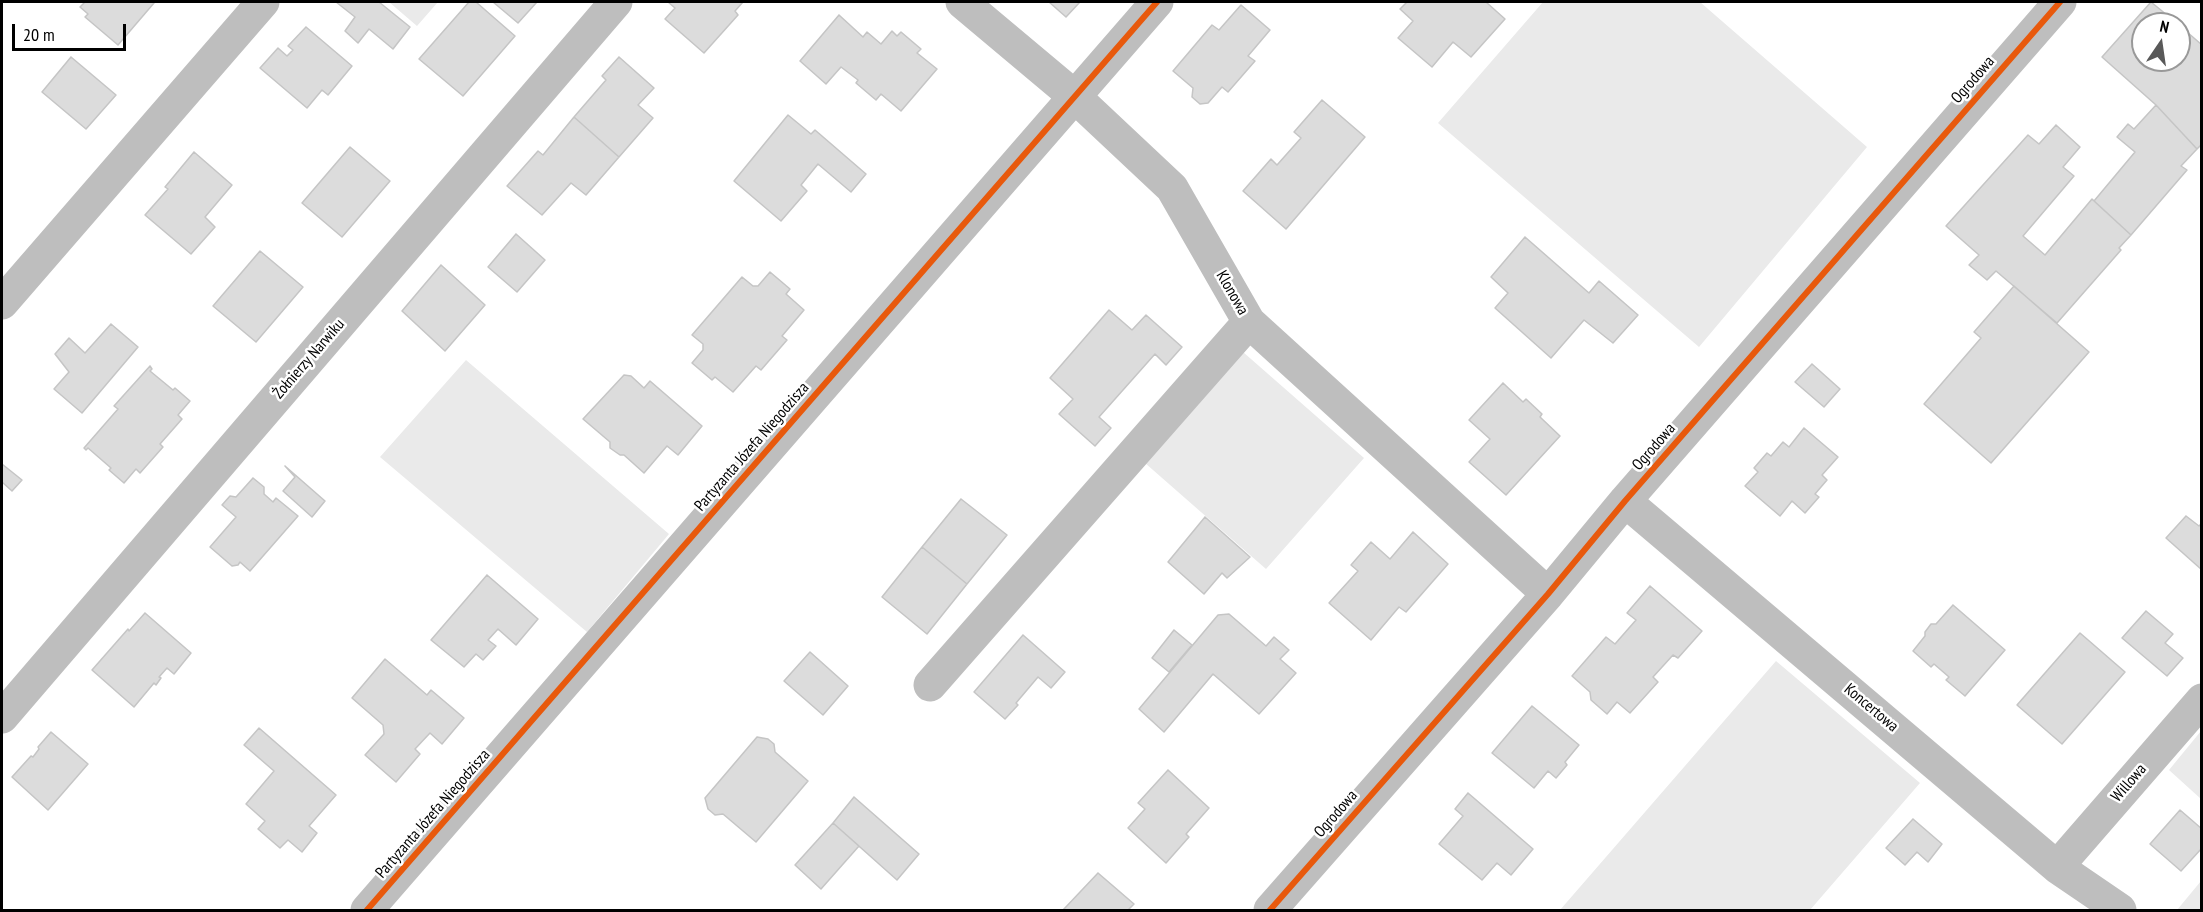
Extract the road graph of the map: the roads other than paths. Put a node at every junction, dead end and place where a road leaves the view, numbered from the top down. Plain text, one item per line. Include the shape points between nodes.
1 (263, 2) edge
2 (616, 2) edge
3 (962, 2) edge
4 (1157, 2) edge
5 (2060, 2) edge
6 (1074, 96) junction
7 (2, 303) edge
8 (1249, 322) junction
9 (1625, 501) junction
10 (1548, 594) junction
11 (930, 685) dead end
12 (2202, 700) edge
13 (2, 717) edge
14 (2057, 867) junction
15 (367, 910) edge
16 (1270, 910) edge
17 (2120, 910) edge

1 - 7 street
2 - 13 street, Żołnierzy Narwiku
3 - 6 street, Klonowa
4 - 6 street, Partyzanta Józefa Niegodzisza
5 - 9 street, Ogrodowa
6 - 8 street, Klonowa via 1172,188
6 - 15 street, Partyzanta Józefa Niegodzisza
8 - 10 street, Klonowa
8 - 11 street
9 - 10 street, Ogrodowa
9 - 14 street, Koncertowa
10 - 16 street, Ogrodowa
12 - 14 street, Willowa
14 - 17 street, Koncertowa

